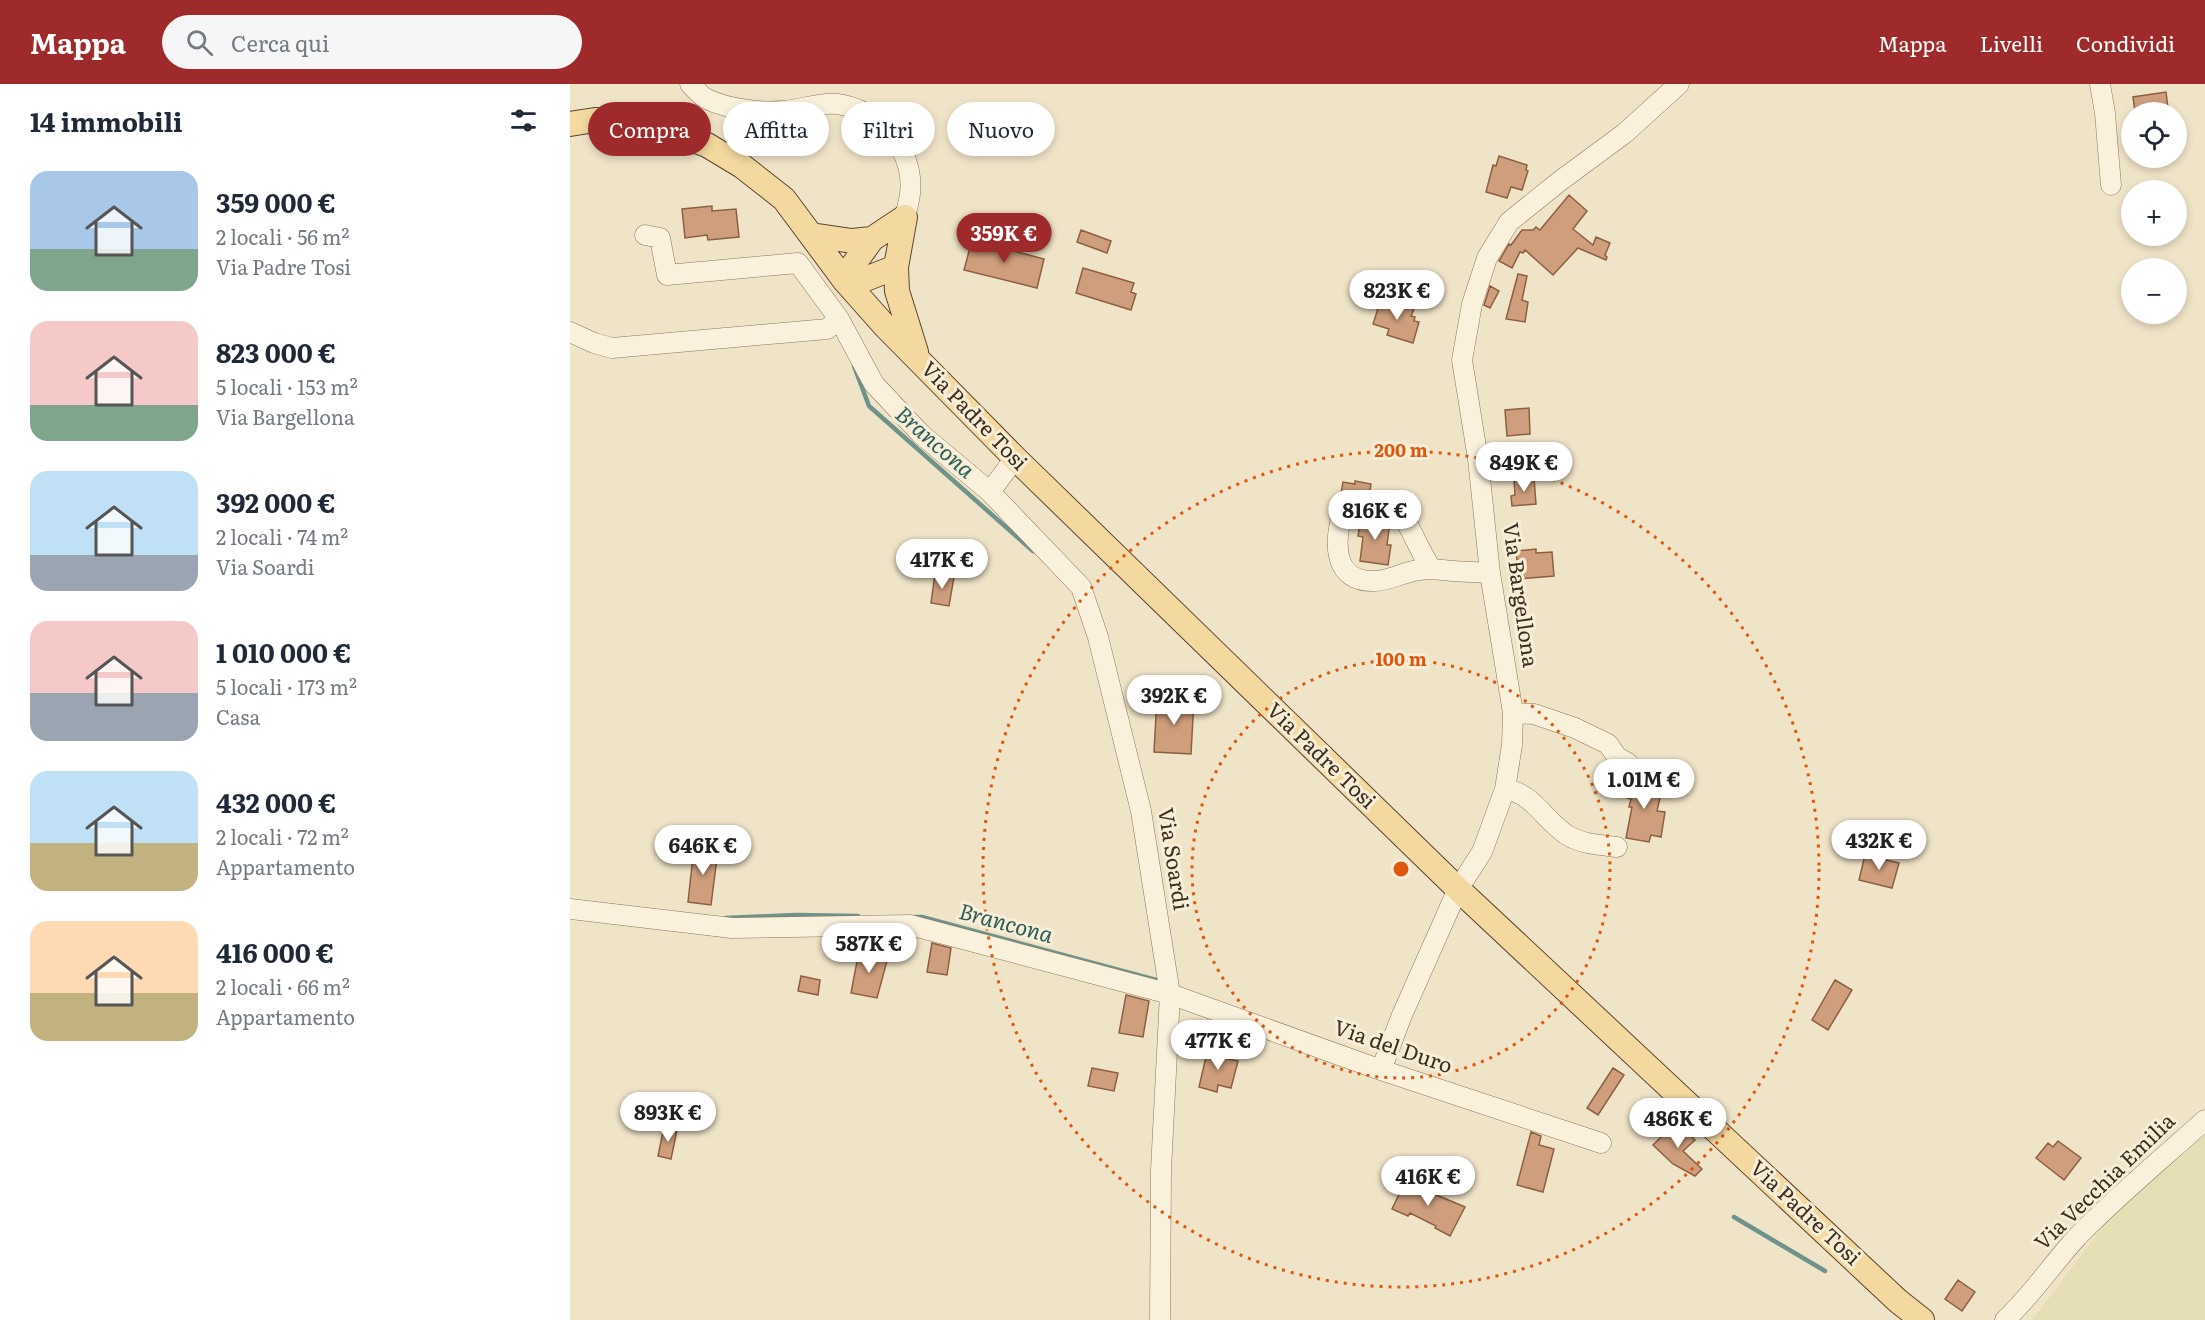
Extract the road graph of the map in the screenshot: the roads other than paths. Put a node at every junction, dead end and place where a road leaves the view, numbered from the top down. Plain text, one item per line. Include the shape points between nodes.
1 (690, 84) edge
2 (1679, 84) edge
3 (2100, 84) edge
4 (570, 124) edge
5 (2111, 185) dead end
6 (905, 217) junction
7 (645, 235) dead end
8 (811, 235) junction
9 (872, 239) junction
10 (896, 267) junction
11 (845, 281) junction
12 (839, 319) junction
13 (570, 332) edge
14 (918, 358) junction
15 (1015, 458) junction
16 (990, 492) junction
17 (1431, 568) junction
18 (1490, 573) junction
19 (1513, 713) junction
20 (1628, 763) dead end
21 (1504, 789) junction
22 (1617, 847) dead end
23 (1458, 889) junction
24 (570, 909) edge
25 (1170, 994) junction
26 (1381, 1070) junction
27 (2205, 1120) edge
28 (1600, 1143) dead end
29 (2040, 1280) junction
30 (1905, 1310) edge
31 (1160, 1320) edge
32 (1922, 1320) edge
33 (2005, 1320) edge
34 (2022, 1320) edge

1 - 6 street via 706,99 752,112 834,104 854,107 874,118 889,130 908,168 911,193
2 - 18 street, Via Bargellona via 1625,133 1509,222 1487,258 1472,304 1462,360
3 - 5 street
4 - 8 main road, Via Padre Tosi via 595,120 650,126 707,145 784,199
6 - 9 main road
6 - 10 main road
7 - 12 street, Via Padre Tosi via 660,238 667,275 798,263
8 - 9 main road via 852,242
8 - 11 main road, Via Padre Tosi
9 - 11 main road
10 - 11 main road via 863,280
10 - 14 main road via 897,291
11 - 14 main road, Via Padre Tosi
12 - 13 street via 827,329 612,348
12 - 16 street, Via Padre Tosi via 874,384 921,434
14 - 15 main road, Via Padre Tosi
15 - 16 street
15 - 23 main road, Via Padre Tosi
16 - 25 street, Via Soardi via 1081,587 1098,637 1141,811
17 - 17 street via 1375,581 1355,578 1342,567 1337,553 1342,512 1359,502 1382,501 1395,508 1406,520
17 - 18 street
18 - 19 street, Via Bargellona
19 - 20 street via 1534,714 1575,728 1608,744 1617,757
19 - 21 street, Via Bargellona
21 - 22 street via 1527,797 1569,837
21 - 23 street, Via Bargellona via 1482,852
23 - 26 street, Via Bargellona
23 - 30 main road, Via Padre Tosi
24 - 25 street, Via del Duro via 732,928 910,925
25 - 26 street, Via del Duro
25 - 31 street, Via Soardi via 1161,1170
26 - 28 street, Via del Duro
27 - 29 street, Via Vecchia Emilia via 2079,1236
29 - 33 street
29 - 34 street
30 - 32 main road, Via Padre Tosi

